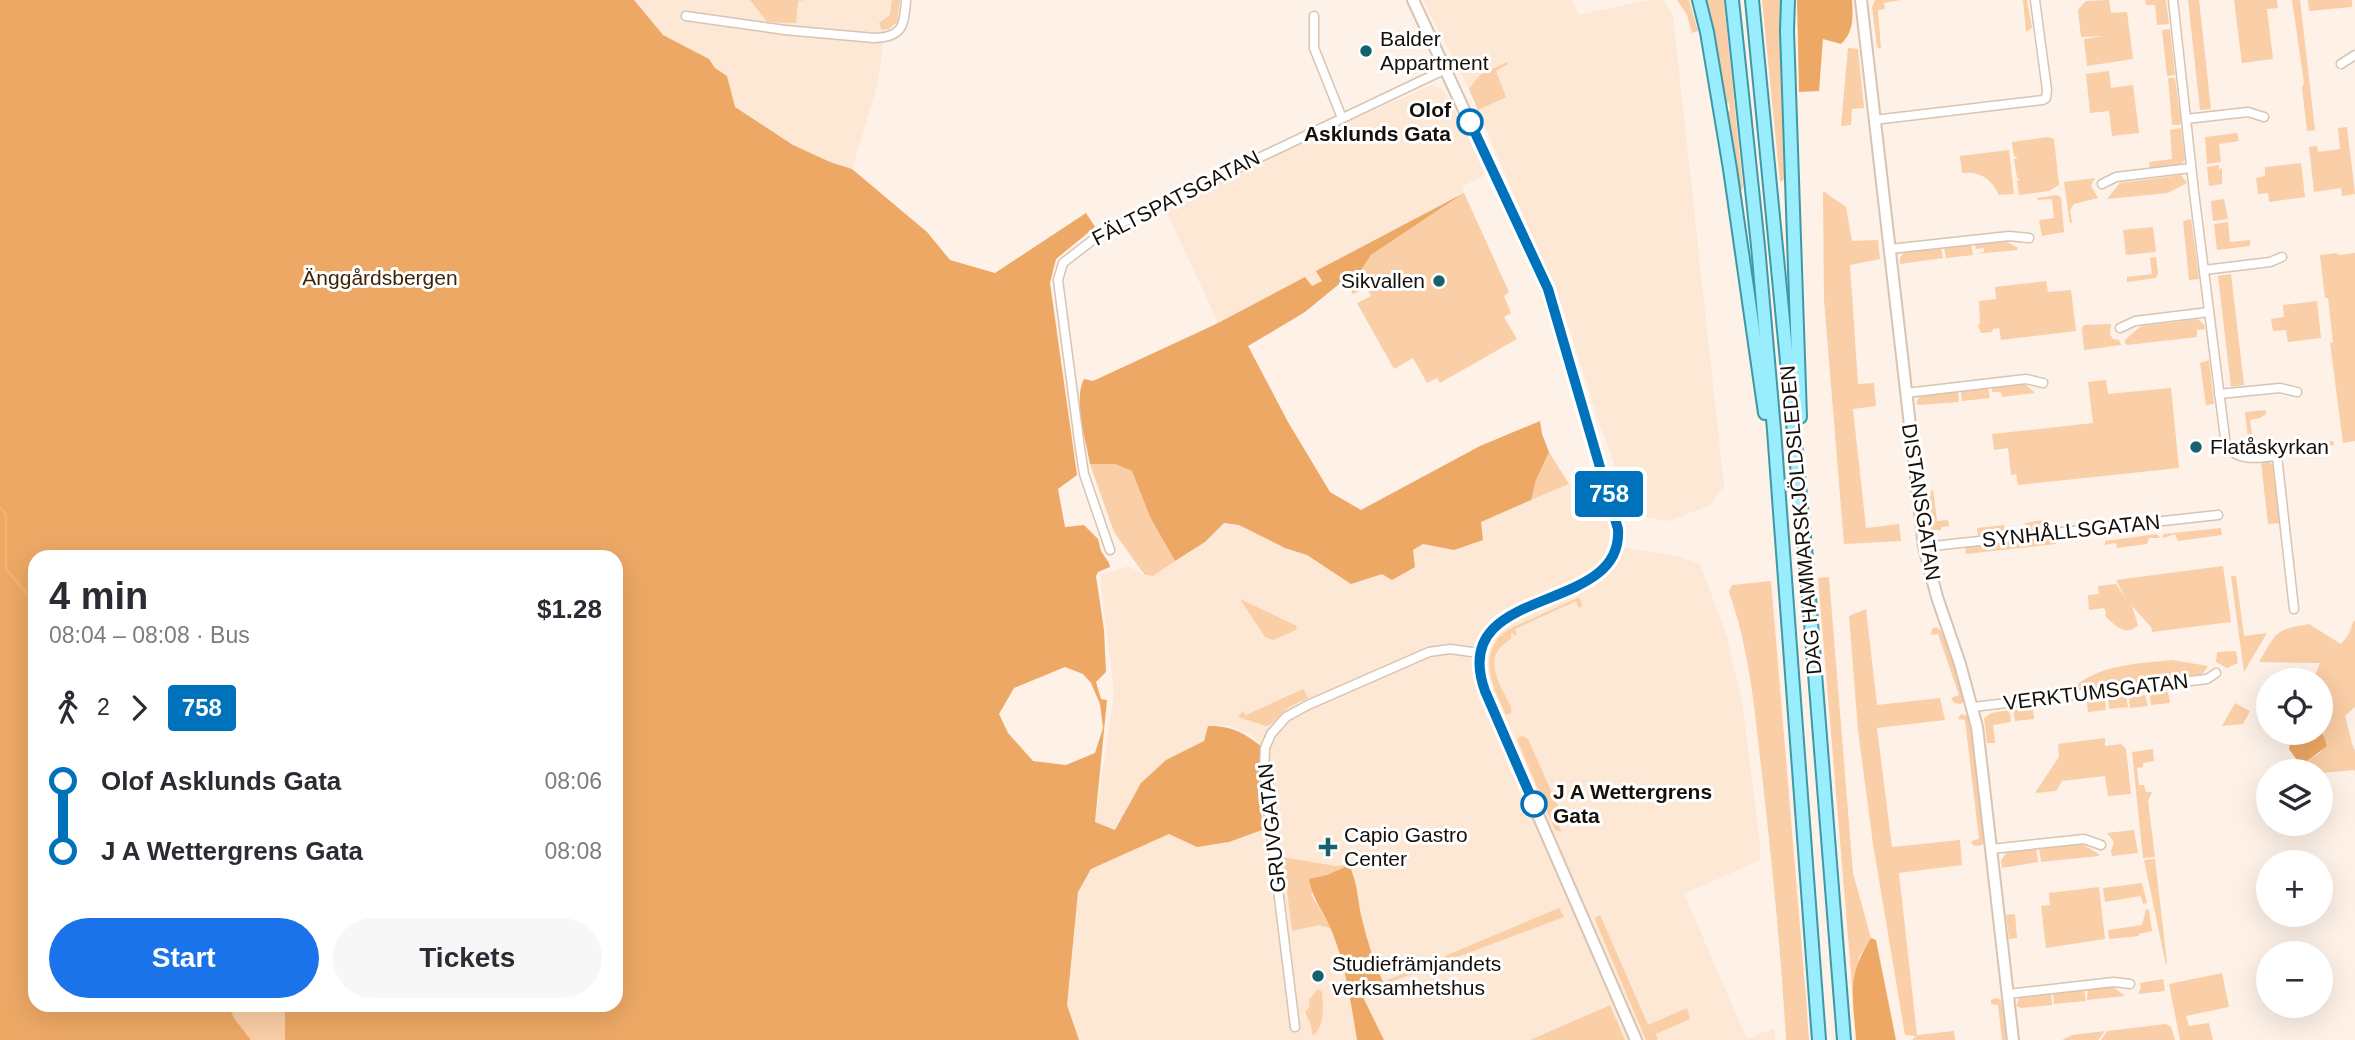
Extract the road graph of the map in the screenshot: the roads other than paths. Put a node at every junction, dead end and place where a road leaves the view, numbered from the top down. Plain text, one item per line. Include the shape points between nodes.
1 (906, 0) edge
2 (1413, 0) edge
3 (1699, 0) edge
4 (1732, 0) edge
5 (1752, 0) edge
6 (1788, 0) edge
7 (1861, 0) edge
8 (2035, 0) edge
9 (2173, 0) edge
10 (687, 16) dead end
11 (1314, 16) dead end
12 (2355, 55) edge
13 (2341, 64) dead end
14 (1446, 69) junction
15 (2264, 117) dead end
16 (1342, 118) junction
17 (2186, 119) junction
18 (1874, 120) junction
19 (2191, 168) junction
20 (2102, 184) dead end
21 (2029, 238) dead end
22 (1890, 249) junction
23 (2282, 257) dead end
24 (2204, 270) junction
25 (2209, 312) junction
26 (2120, 328) dead end
27 (2043, 383) dead end
28 (2297, 392) dead end
29 (1906, 393) junction
30 (2219, 394) junction
31 (2218, 515) dead end
32 (1805, 547) junction
33 (1924, 547) junction
34 (1110, 550) dead end
35 (1785, 559) junction
36 (2294, 609) dead end
37 (1479, 653) junction
38 (2216, 673) dead end
39 (1973, 707) junction
40 (2101, 845) dead end
41 (1990, 849) junction
42 (2130, 984) dead end
43 (2008, 993) junction
44 (1295, 1027) dead end
45 (1636, 1040) edge
46 (1818, 1040) edge
47 (1844, 1040) edge
48 (2013, 1040) edge

1 - 10 street via 901,29 888,37 785,30
2 - 14 street
3 - 35 main road via 1730,169
4 - 35 main road, DAG HAMMARSKJÖLDSLEDEN
5 - 32 main road, DAG HAMMARSKJÖLDSLEDEN
6 - 32 main road
7 - 18 street, DISTANSGATAN
8 - 18 street via 2046,98
9 - 17 street
11 - 16 street via 1314,48
12 - 13 street
14 - 16 street, FÄLTSPATSGATAN
14 - 37 street via 1548,289 1619,537 1605,567 1592,578 1497,624
15 - 17 street via 2248,112
16 - 34 street, FÄLTSPATSGATAN via 1103,232 1063,263 1058,280 1084,474
17 - 19 street
18 - 22 street, DISTANSGATAN
19 - 20 street via 2116,177
19 - 24 street
21 - 22 street via 2009,236
22 - 29 street, DISTANSGATAN
23 - 24 street
24 - 25 street
25 - 26 street via 2135,321
25 - 30 street
27 - 29 street via 2026,379
28 - 30 street via 2280,388
29 - 33 street, DISTANSGATAN
30 - 36 street via 2230,451 2247,459 2277,456
31 - 33 street, SYNHÅLLSGATAN
32 - 47 main road, DAG HAMMARSKJÖLDSLEDEN
33 - 39 street, DISTANSGATAN
35 - 46 main road, DAG HAMMARSKJÖLDSLEDEN
37 - 44 street, GRUVGATAN via 1450,649 1408,660 1308,705 1286,717 1270,734 1264,775
37 - 45 street via 1478,674
38 - 39 street, VERKTUMSGATAN via 2207,679
39 - 41 street, DISTANSGATAN
40 - 41 street via 2084,839
41 - 43 street, DISTANSGATAN
42 - 43 street
43 - 48 street, DISTANSGATAN

